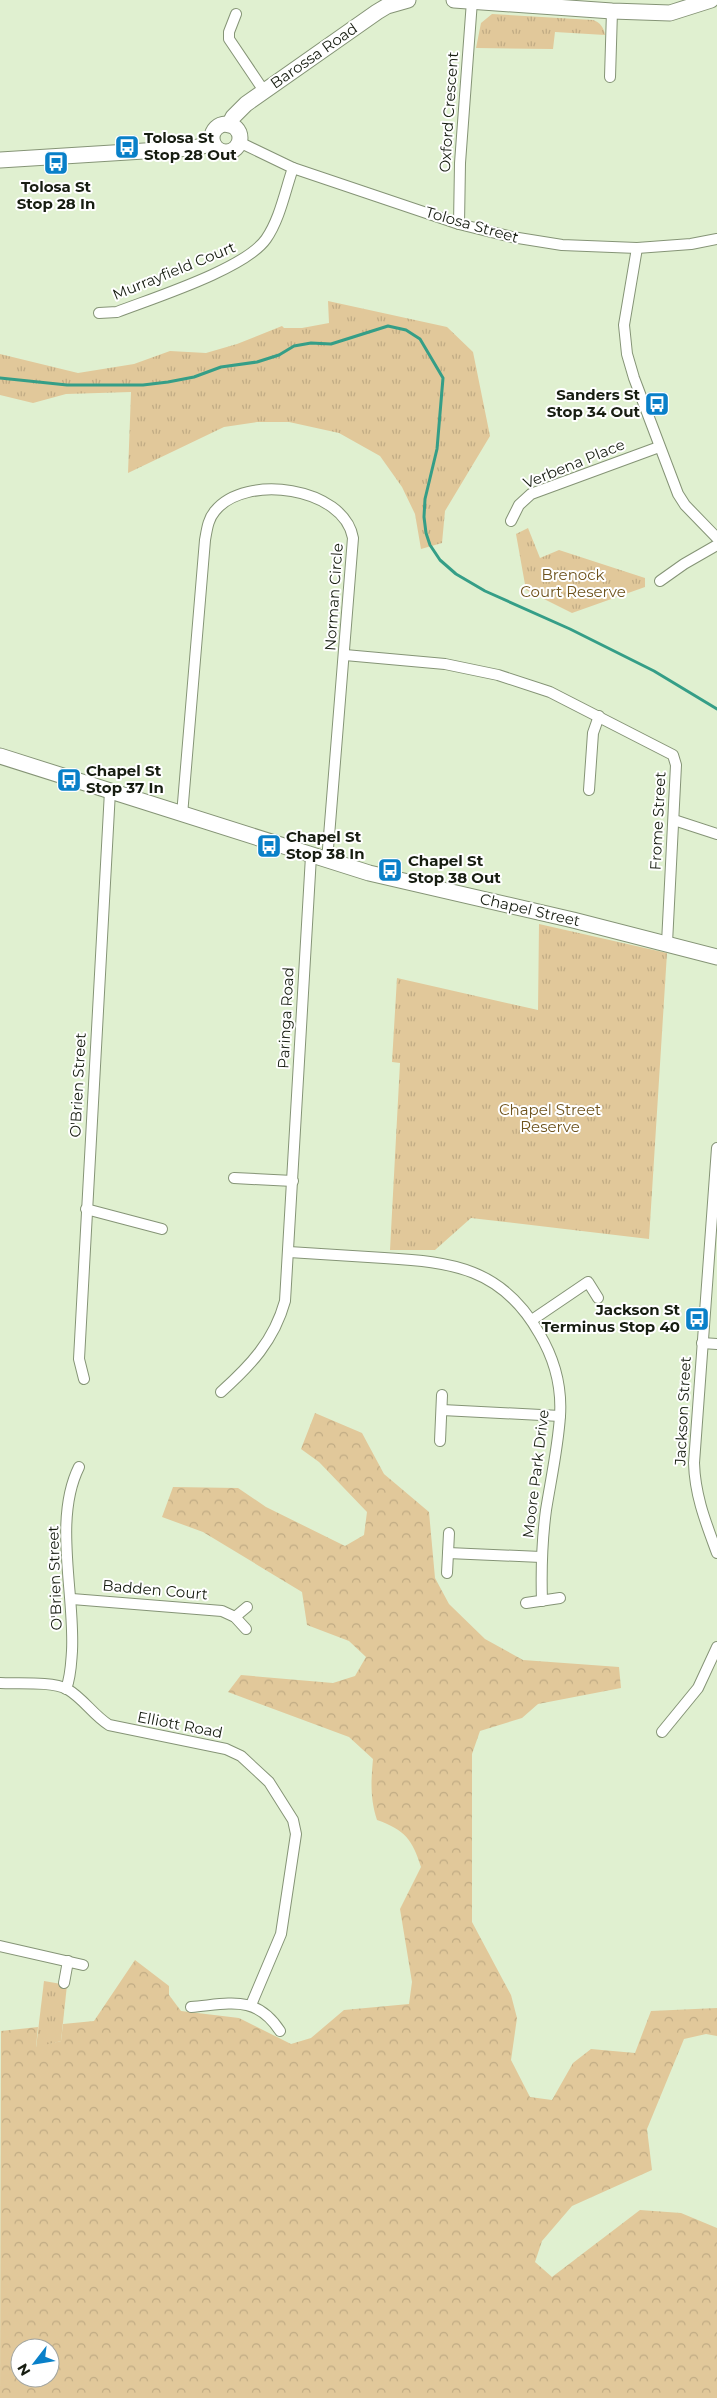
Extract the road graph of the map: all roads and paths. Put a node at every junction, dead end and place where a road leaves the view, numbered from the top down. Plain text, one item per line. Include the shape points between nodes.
1 (408, 0) edge
2 (454, 0) edge
3 (711, 0) edge
4 (472, 1) junction
5 (385, 3) edge
6 (612, 11) junction
7 (236, 14) dead end
8 (610, 77) dead end
9 (264, 91) junction
10 (229, 125) junction
11 (239, 142) junction
12 (213, 144) junction
13 (0, 160) edge
14 (293, 168) junction
15 (459, 224) junction
16 (717, 239) edge
17 (637, 248) junction
18 (99, 313) dead end
19 (659, 447) junction
20 (511, 521) dead end
21 (717, 538) edge
22 (717, 544) edge
23 (660, 581) dead end
24 (345, 655) junction
25 (598, 716) junction
26 (0, 756) edge
27 (589, 790) dead end
28 (110, 791) junction
29 (182, 815) junction
30 (674, 820) junction
31 (717, 834) edge
32 (310, 856) junction
33 (327, 861) junction
34 (667, 943) junction
35 (717, 957) edge
36 (717, 1148) edge
37 (234, 1178) dead end
38 (293, 1181) junction
39 (86, 1209) junction
40 (162, 1229) dead end
41 (289, 1252) junction
42 (598, 1298) dead end
43 (532, 1320) junction
44 (702, 1343) junction
45 (717, 1344) edge
46 (84, 1379) dead end
47 (221, 1392) dead end
48 (442, 1395) dead end
49 (442, 1410) junction
50 (560, 1416) junction
51 (440, 1441) dead end
52 (80, 1467) dead end
53 (449, 1533) dead end
54 (448, 1553) junction
55 (717, 1553) edge
56 (541, 1557) junction
57 (447, 1573) dead end
58 (560, 1598) dead end
59 (72, 1599) junction
60 (542, 1600) junction
61 (526, 1603) dead end
62 (247, 1607) dead end
63 (235, 1617) junction
64 (246, 1629) dead end
65 (717, 1647) edge
66 (0, 1683) edge
67 (66, 1689) junction
68 (662, 1732) dead end
69 (0, 1946) edge
70 (68, 1961) junction
71 (83, 1965) dead end
72 (64, 1983) dead end
73 (251, 2005) junction
74 (192, 2007) dead end
75 (280, 2031) dead end

1 - 5 street, Barossa Road
2 - 4 street
3 - 6 street via 670,13
4 - 6 street
4 - 15 street, Oxford Crescent via 460,163
5 - 9 street, Barossa Road
6 - 8 street
7 - 9 street via 229,40
9 - 10 street, Barossa Road via 238,111
10 - 11 street via 238,133
10 - 12 street via 220,125 214,131
11 - 12 street via 235,149 227,152
11 - 14 street, Tolosa Street
12 - 13 street
14 - 15 street, Tolosa Street
14 - 18 street, Murrayfield Court via 272,230 250,256 117,312
15 - 17 street, Tolosa Street via 562,246
16 - 17 street, Tolosa Street
17 - 19 street via 624,337 634,378
19 - 20 street, Verbena Place via 531,494 519,505
19 - 21 street via 685,505
22 - 23 street
24 - 25 street, Frome Street via 445,664 498,675 550,692
24 - 29 street, Norman Circle via 354,547 352,530 344,516 318,499 287,491 258,491 223,503 207,528
24 - 33 street, Norman Circle
25 - 27 street via 593,733
25 - 30 street, Frome Street via 673,755 676,765
26 - 28 street, Chapel Street
28 - 29 street, Chapel Street
28 - 39 street, O'Brien Street
29 - 32 street, Chapel Street
30 - 31 street
30 - 34 street, Frome Street
32 - 33 street, Chapel Street
32 - 38 street, Paringa Road
33 - 34 street, Chapel Street via 403,882
34 - 35 street, Chapel Street
36 - 44 street, Jackson Street
37 - 38 street
38 - 41 street, Paringa Road
39 - 40 street
39 - 46 street, O'Brien Street via 79,1360
41 - 43 street, Moore Park Drive via 424,1260 452,1265 482,1276 498,1287
41 - 47 street, Paringa Road via 285,1301 275,1330 253,1362
42 - 43 street via 585,1278
43 - 50 street, Moore Park Drive via 557,1373
44 - 45 street
44 - 55 street, Jackson Street via 694,1479 701,1510
48 - 49 street
49 - 50 street
49 - 51 street
50 - 56 street, Moore Park Drive
52 - 59 street, O'Brien Street via 71,1487 68,1505 67,1545
53 - 54 street
54 - 56 street
54 - 57 street
56 - 60 street, Moore Park Drive
58 - 60 street
59 - 63 street, Badden Court via 192,1607 222,1611
59 - 67 street, O'Brien Street via 71,1672
60 - 61 street
62 - 63 street
63 - 64 street
65 - 68 street via 698,1688
66 - 67 street
67 - 73 street, Elliott Road via 109,1725 234,1752 262,1775 288,1812 296,1834 284,1924
69 - 70 street
70 - 71 street
70 - 72 street
73 - 74 street
73 - 75 street via 267,2014

